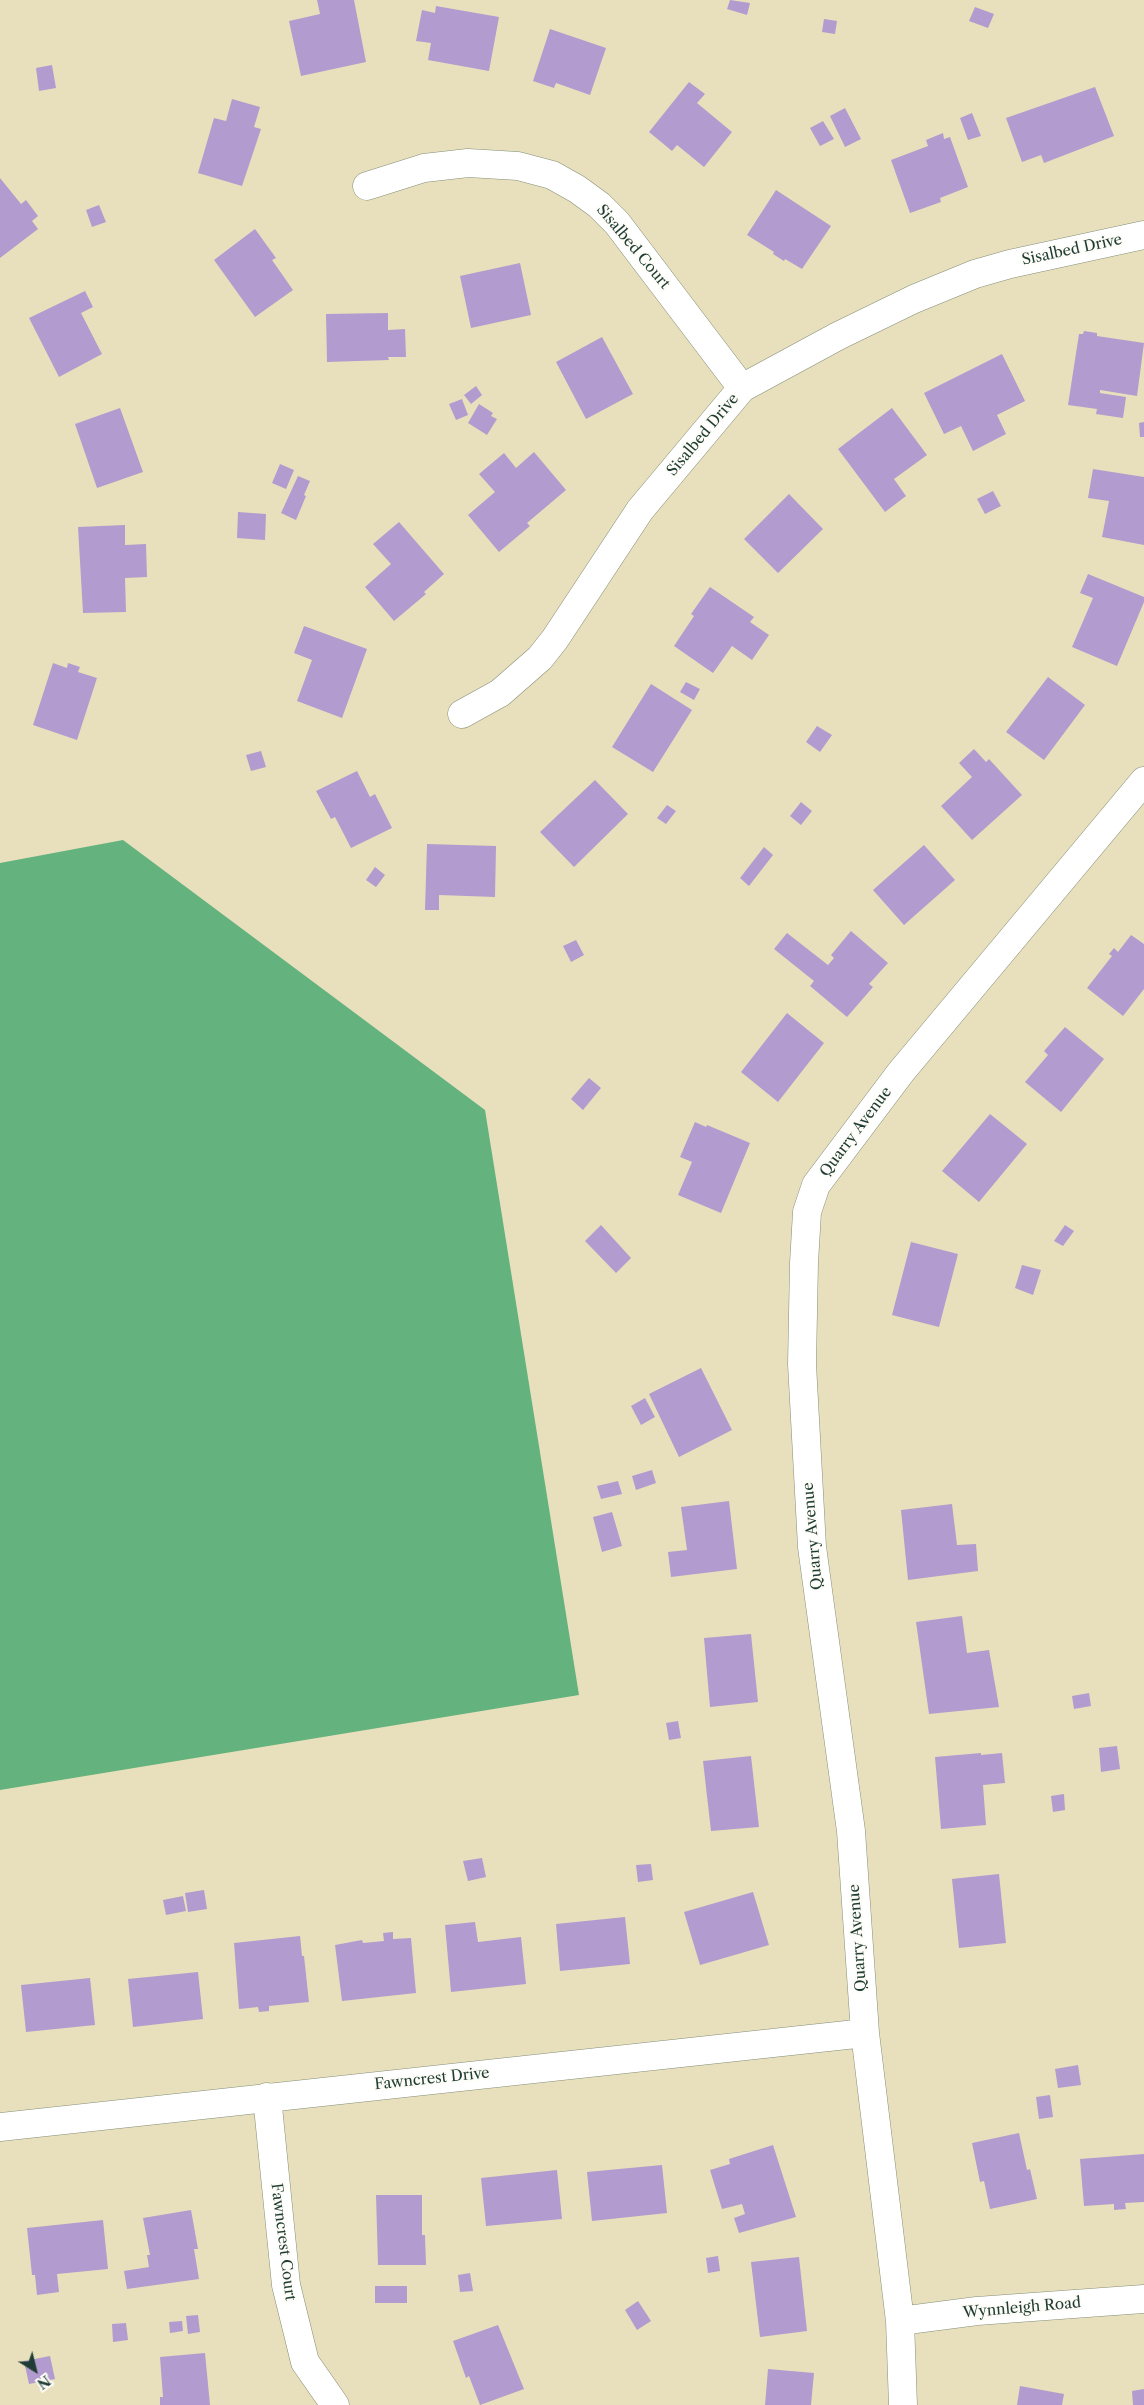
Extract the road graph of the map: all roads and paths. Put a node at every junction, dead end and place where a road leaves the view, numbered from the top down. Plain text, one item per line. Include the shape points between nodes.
1 (368, 186) dead end
2 (1144, 235) edge
3 (742, 388) junction
4 (462, 714) dead end
5 (1144, 781) edge
6 (865, 2033) junction
7 (267, 2097) junction
8 (0, 2127) edge
9 (1144, 2299) edge
10 (900, 2321) junction
11 (336, 2405) edge
12 (903, 2405) edge

1 - 3 street, Sisalbed Court via 424,168 468,163 518,166 552,175 599,205 617,223
2 - 3 street, Sisalbed Drive via 974,274 906,303
3 - 4 street, Sisalbed Drive via 640,510 540,658 500,693
5 - 6 street, Quarry Avenue via 901,1072 816,1186 807,1212 802,1364 812,1547 851,1831
6 - 7 street, Fawncrest Drive
6 - 10 street, Quarry Avenue
7 - 8 street, Fawncrest Drive
7 - 11 street, Fawncrest Court via 286,2285 305,2362
9 - 10 street, Wynnleigh Road via 977,2310
10 - 12 street, Quarry Avenue

